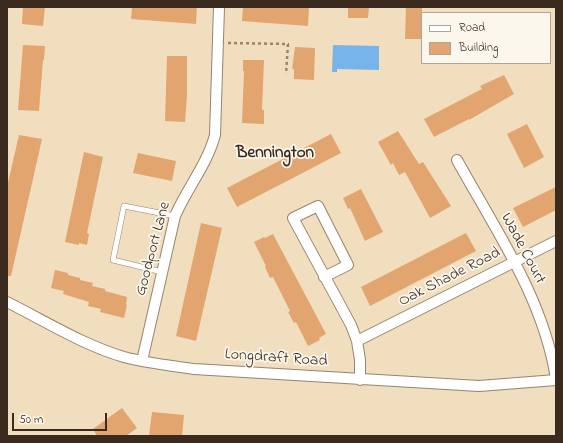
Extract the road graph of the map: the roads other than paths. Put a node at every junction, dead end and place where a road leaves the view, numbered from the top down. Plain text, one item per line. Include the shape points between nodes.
1 (219, 7) edge
2 (457, 160) dead end
3 (176, 216) junction
4 (556, 241) edge
5 (515, 262) junction
6 (162, 272) junction
7 (324, 277) junction
8 (7, 302) edge
9 (357, 341) junction
10 (142, 361) junction
11 (360, 380) junction
12 (556, 380) edge

1 - 3 street, Goodport Lane via 215,135 211,150 180,203
2 - 5 street, Wade Court
3 - 6 street, Goodport Lane
3 - 6 lane via 124,206 113,260
4 - 5 street, Oak Shade Road
5 - 9 street, Oak Shade Road
5 - 12 street, Wade Court via 539,315 554,364
6 - 10 street, Goodport Lane
7 - 7 street via 293,218 318,206 348,265
7 - 9 street
8 - 10 street, Longdraft Road via 87,343
9 - 11 street
10 - 11 street, Longdraft Road via 194,369
11 - 12 street, Longdraft Road via 480,386

